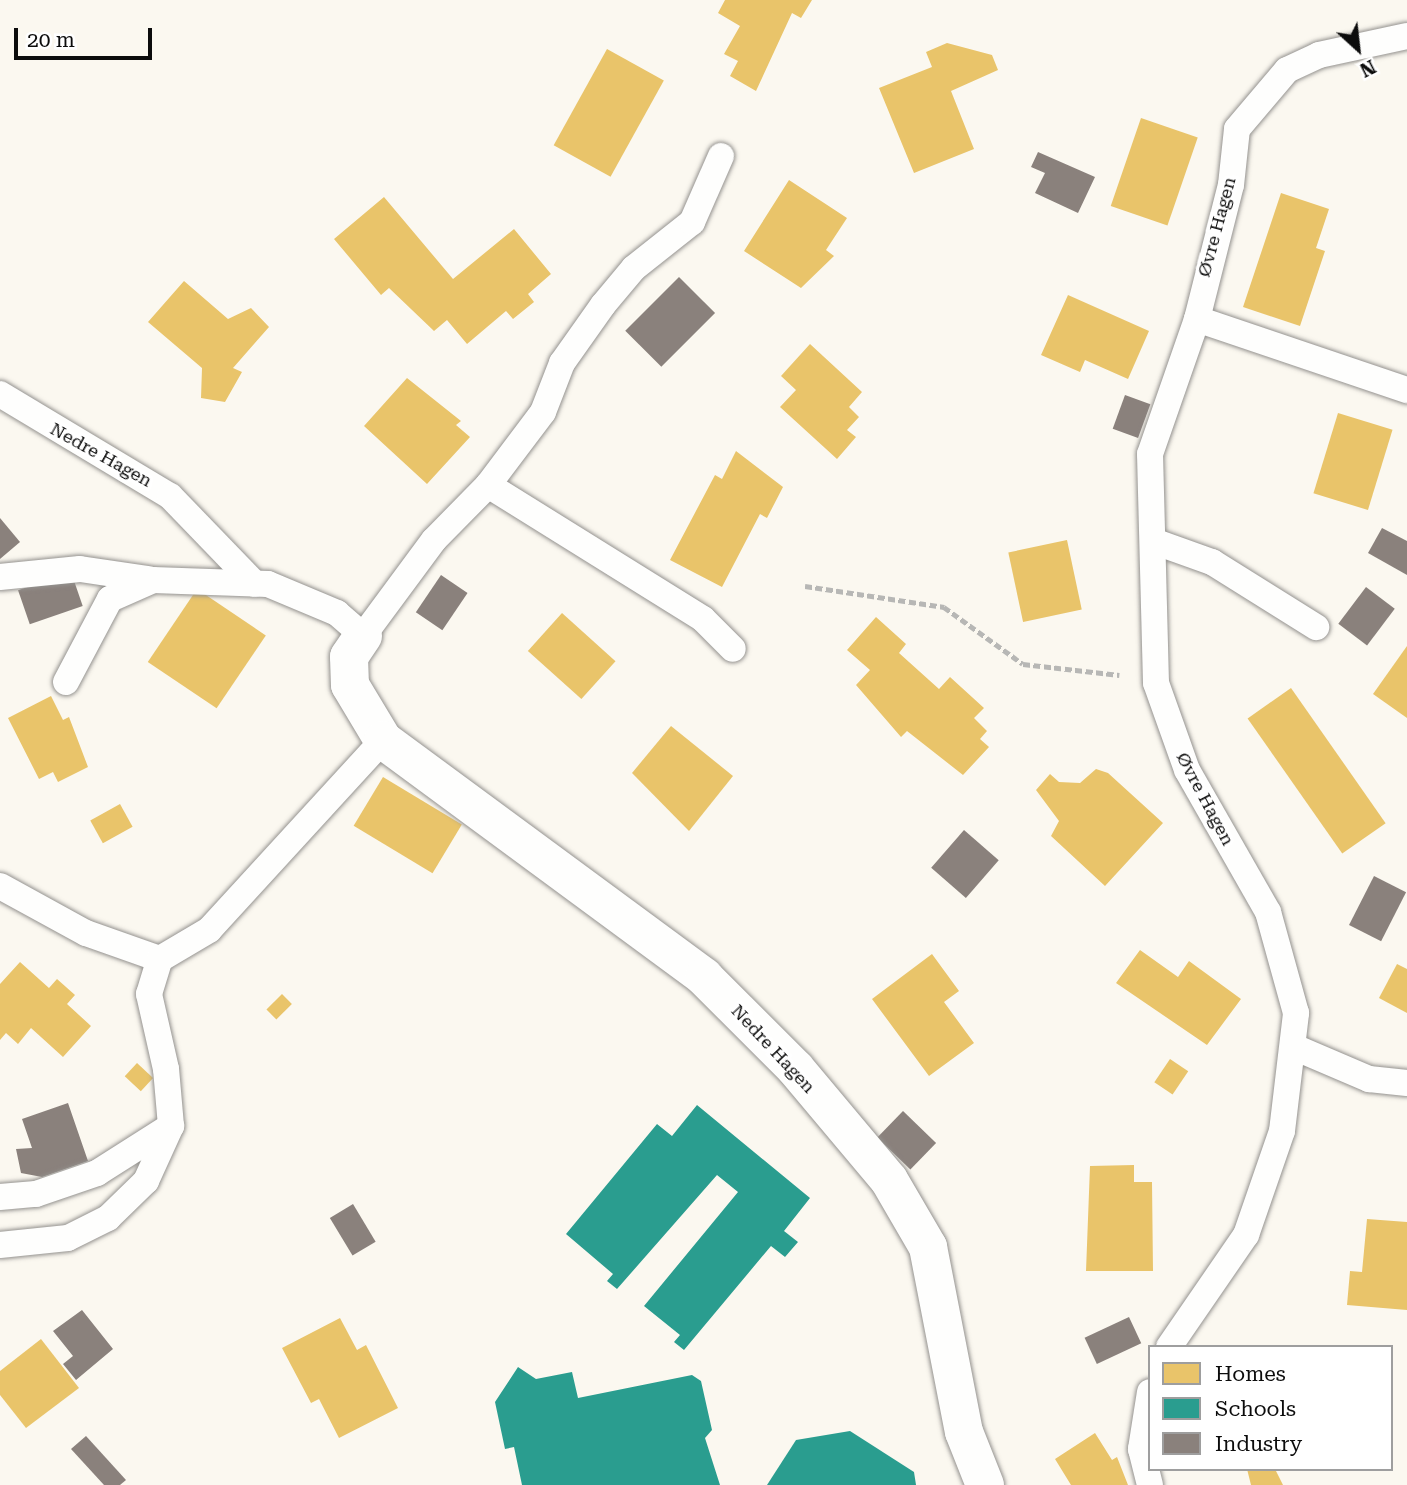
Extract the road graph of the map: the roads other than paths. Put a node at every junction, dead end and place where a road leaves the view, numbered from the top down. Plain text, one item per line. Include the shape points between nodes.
1 (1407, 36) edge
2 (721, 156) dead end
3 (1197, 319) junction
4 (1407, 390) edge
5 (0, 394) edge
6 (488, 485) junction
7 (1153, 541) junction
8 (0, 576) edge
9 (153, 580) junction
10 (255, 584) junction
11 (1316, 627) dead end
12 (363, 636) junction
13 (733, 649) dead end
14 (66, 682) dead end
15 (383, 740) junction
16 (0, 886) edge
17 (160, 959) junction
18 (1294, 1047) junction
19 (1407, 1083) edge
20 (170, 1126) junction
21 (0, 1197) edge
22 (0, 1245) edge
23 (1170, 1345) edge
24 (1148, 1404) edge
25 (985, 1485) edge
26 (1150, 1485) edge

1 - 3 lane, Øvre Hagen via 1319,55 1287,70 1263,93 1237,129 1231,185
2 - 6 lane, Nedre Hagen via 691,222 634,268 603,305 562,363 543,412
3 - 4 lane
3 - 7 lane, Øvre Hagen via 1150,454
5 - 10 lane, Nedre Hagen via 170,495
6 - 12 lane, Nedre Hagen via 434,540
6 - 13 lane via 703,619
7 - 11 lane via 1212,562
7 - 18 lane, Øvre Hagen via 1155,676 1187,770 1268,912 1296,1013
8 - 9 lane, Nedre Hagen via 80,569
9 - 10 lane, Nedre Hagen
9 - 14 lane, Nedre Hagen via 110,599
10 - 12 lane, Nedre Hagen via 337,612
12 - 15 street, Nedre Hagen via 349,657 350,685
15 - 17 lane via 209,929
15 - 25 street, Nedre Hagen via 704,976 795,1068 889,1180 928,1247 964,1432
16 - 17 lane via 86,933
17 - 20 lane via 149,994 166,1069
18 - 19 lane via 1369,1079
18 - 23 lane, Øvre Hagen via 1282,1131 1246,1235
20 - 21 lane via 97,1173 36,1194
20 - 22 lane via 146,1181 108,1218 44,1245
24 - 26 lane via 1141,1448

